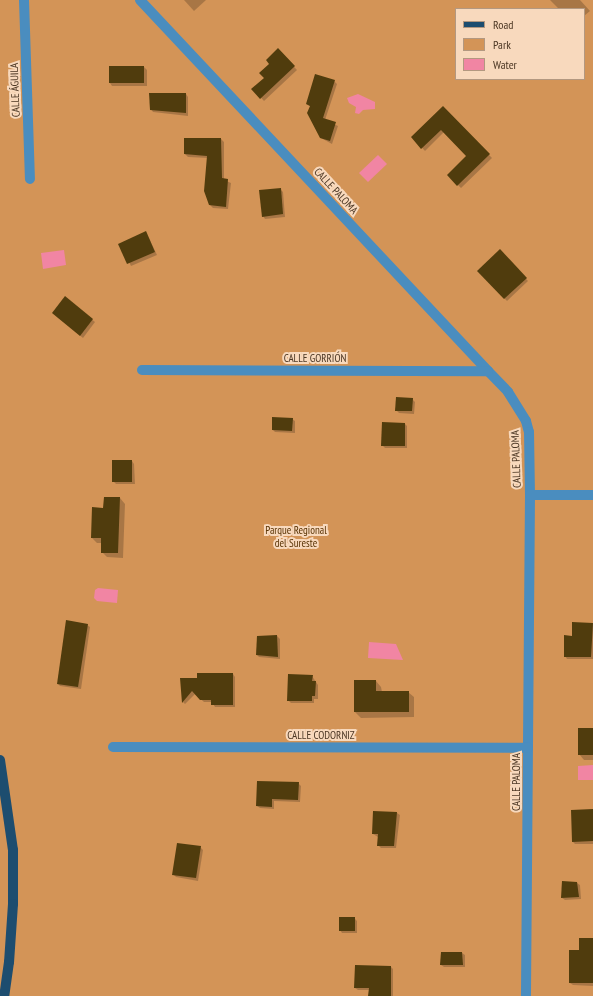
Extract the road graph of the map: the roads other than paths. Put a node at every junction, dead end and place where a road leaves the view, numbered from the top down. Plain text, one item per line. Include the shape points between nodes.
1 (24, 0) edge
2 (140, 0) edge
3 (30, 179) dead end
4 (142, 370) dead end
5 (488, 371) junction
6 (530, 495) junction
7 (593, 495) edge
8 (113, 747) dead end
9 (528, 748) junction
10 (0, 760) edge
11 (4, 996) edge
12 (526, 996) edge

1 - 3 street, CALLE ÁGUILA
2 - 5 street, CALLE PALOMA
4 - 5 street, CALLE GORRIÓN
5 - 6 street, CALLE PALOMA via 508,392 526,421 529,432
6 - 7 street
6 - 9 street, CALLE PALOMA
8 - 9 street, CALLE CODORNIZ
9 - 12 street, CALLE PALOMA
10 - 11 main road via 13,850 13,904

